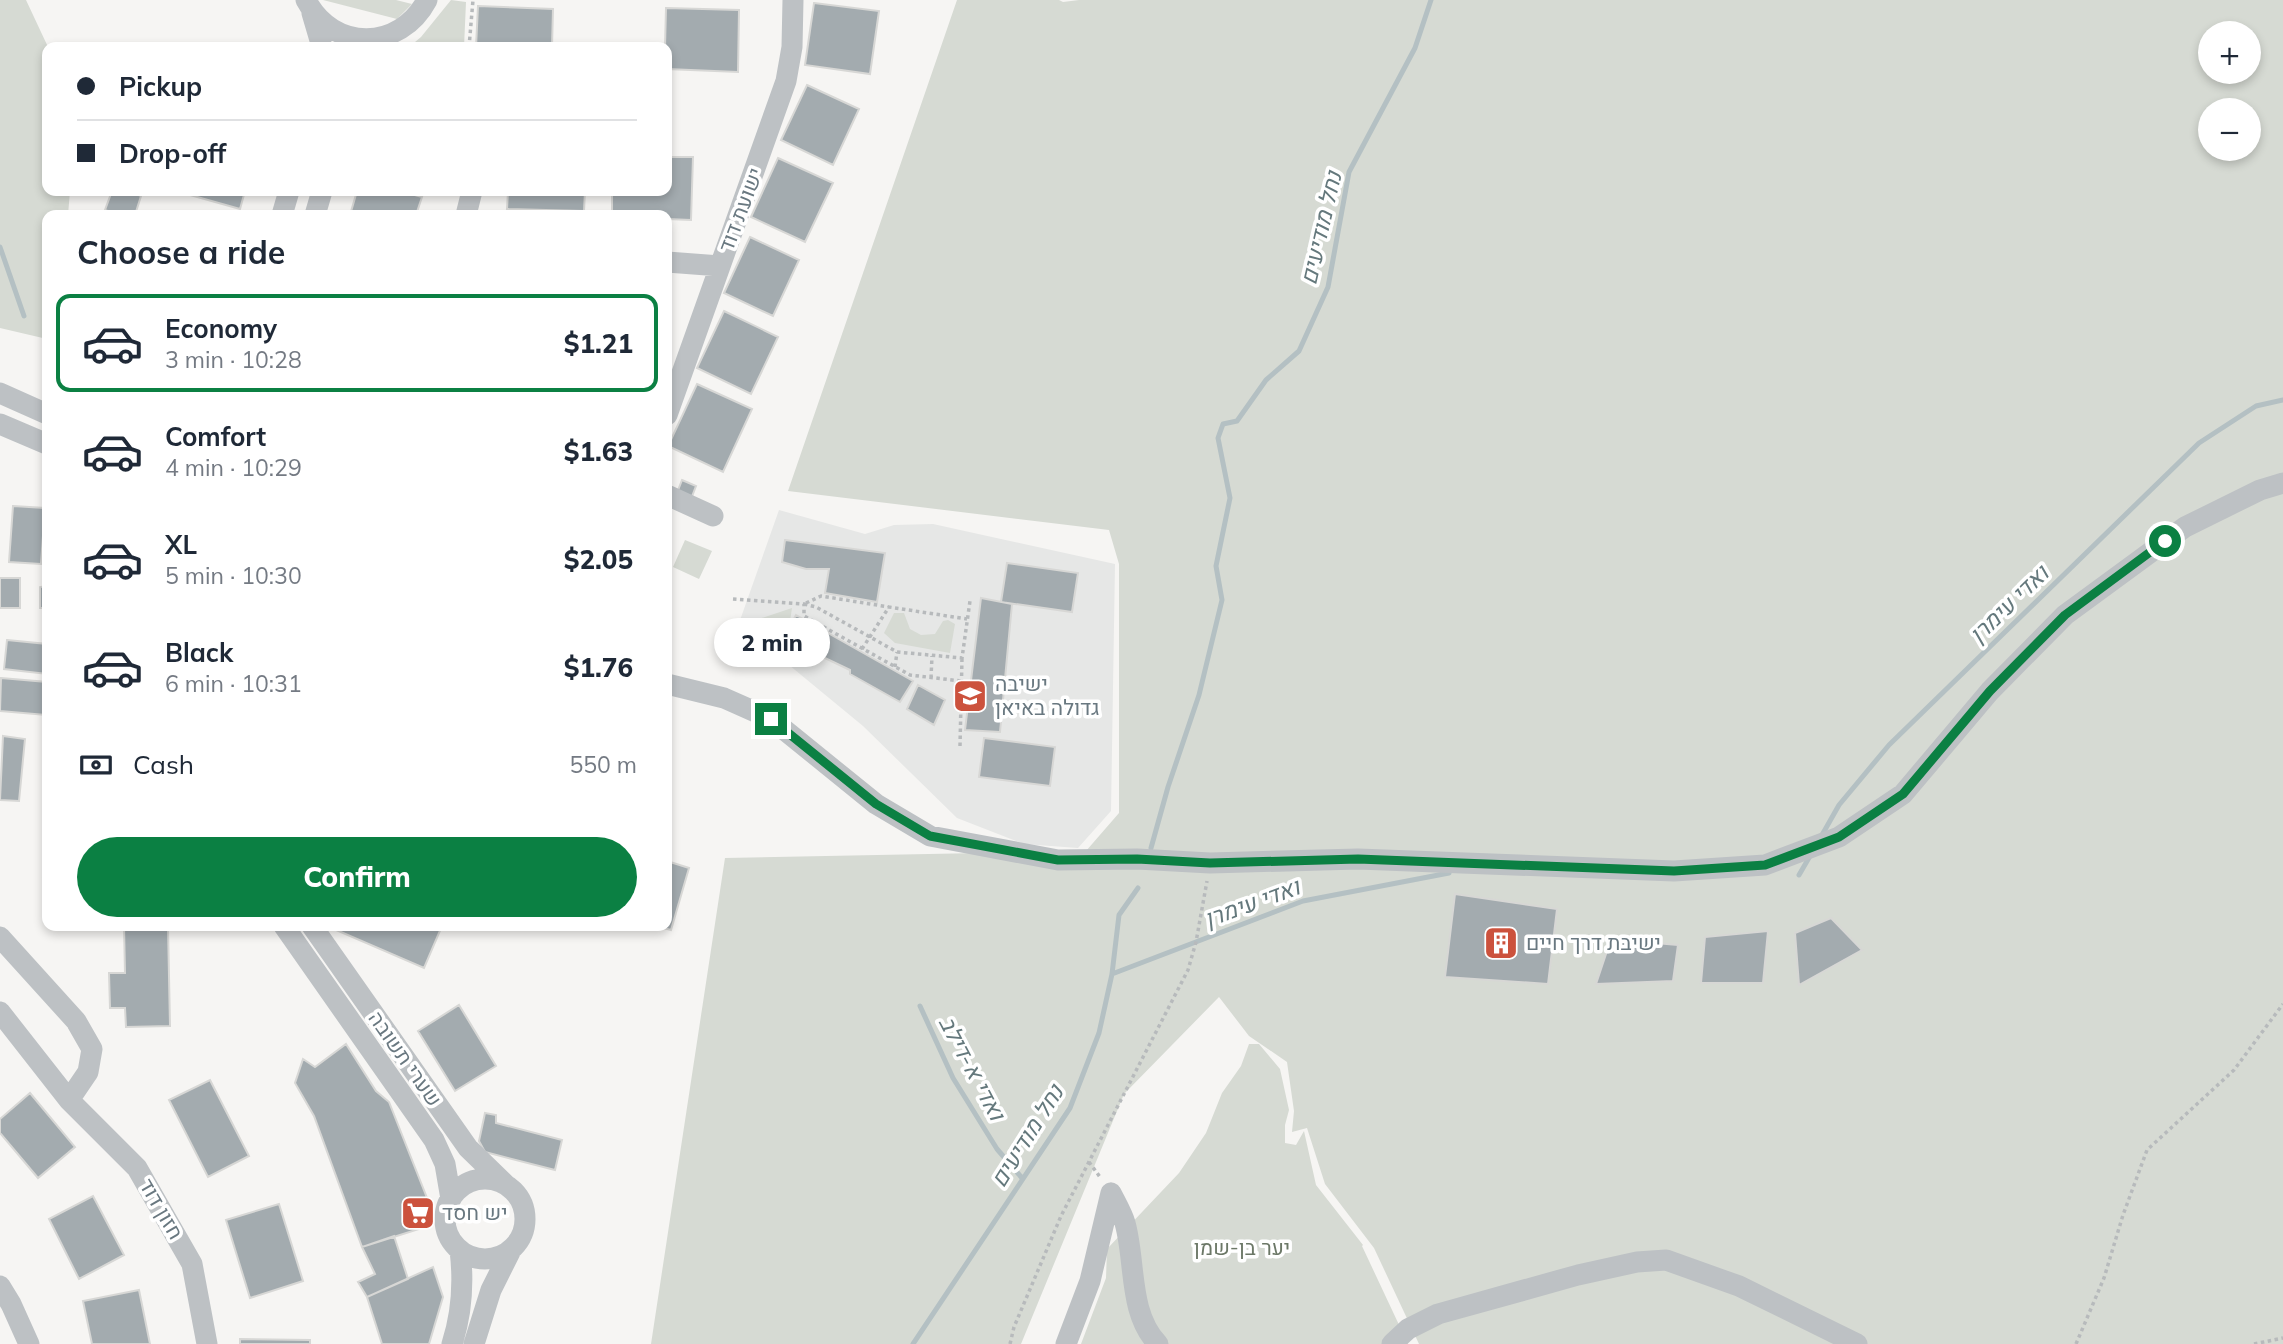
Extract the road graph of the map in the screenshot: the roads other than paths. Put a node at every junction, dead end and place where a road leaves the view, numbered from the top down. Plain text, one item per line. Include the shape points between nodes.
1 (427, 0) edge
2 (793, 0) edge
3 (309, 6) edge
4 (383, 41) edge
5 (320, 42) edge
6 (672, 262) edge
7 (720, 266) junction
8 (0, 393) edge
9 (672, 401) edge
10 (42, 412) edge
11 (0, 424) edge
12 (42, 442) edge
13 (2283, 483) edge
14 (672, 497) edge
15 (713, 516) dead end
16 (672, 685) edge
17 (288, 931) edge
18 (315, 931) edge
19 (0, 937) edge
20 (0, 1012) edge
21 (69, 1100) junction
22 (506, 1185) junction
23 (450, 1199) junction
24 (460, 1250) junction
25 (510, 1252) junction
26 (0, 1286) edge
27 (29, 1344) edge
28 (206, 1344) edge
29 (452, 1344) edge
30 (474, 1344) edge
31 (1066, 1344) edge
32 (1158, 1344) edge
33 (1392, 1344) edge
34 (1857, 1344) edge

1 - 4 street via 408,25
2 - 7 street, ישועת דוד via 786,81
3 - 4 street via 326,26 344,35
3 - 5 street
6 - 7 street
7 - 9 street, ישועת דוד
8 - 10 street
11 - 12 street
13 - 16 street via 2185,527 2065,615 1990,691 1903,794 1839,837 1765,865 1674,871 1358,859 1210,863 1058,860 930,836 876,804 771,719 724,698
14 - 15 street
17 - 23 street, שערי תשובה via 434,1140 445,1164
18 - 22 street, שערי תשובה via 468,1149
19 - 21 street via 76,1021 92,1049 88,1072
20 - 21 street, חזון דוד
21 - 28 street, חזון דוד via 137,1168 187,1255
22 - 23 street via 491,1179 475,1180
22 - 25 street via 518,1195 525,1225
23 - 24 street via 446,1230
24 - 25 street via 480,1259 496,1259
24 - 29 street via 461,1309
25 - 30 street via 491,1290
26 - 27 street
31 - 32 street via 1090,1281 1111,1193 1125,1222 1139,1311
33 - 34 street via 1408,1329 1438,1314 1578,1275 1666,1260 1738,1286

